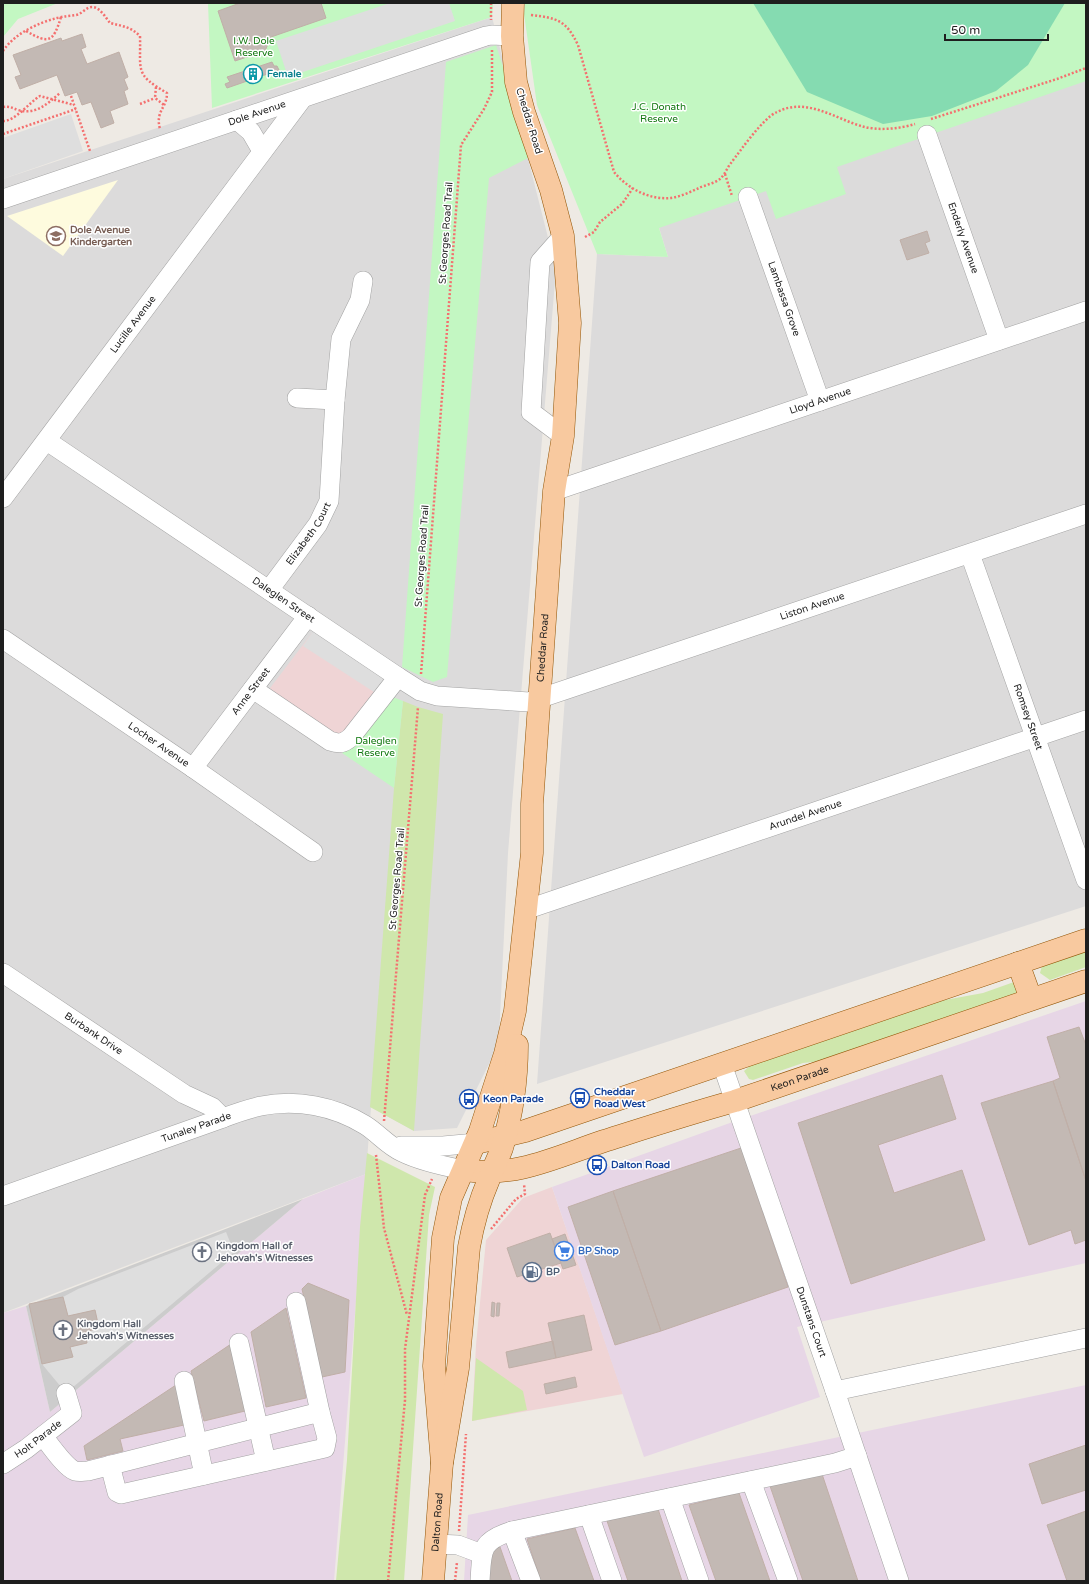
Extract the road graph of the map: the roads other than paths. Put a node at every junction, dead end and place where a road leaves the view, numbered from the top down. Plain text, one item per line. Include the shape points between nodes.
1 (513, 3) edge
2 (502, 36) junction
3 (302, 99) junction
4 (237, 120) junction
5 (923, 127) road end
6 (262, 150) junction
7 (3, 198) edge
8 (740, 198) road end
9 (563, 236) junction
10 (363, 281) dead end
11 (1086, 311) edge
12 (999, 340) junction
13 (297, 398) dead end
14 (334, 400) junction
15 (820, 401) junction
16 (556, 431) junction
17 (47, 441) junction
18 (554, 491) junction
19 (3, 498) edge
20 (1086, 514) edge
21 (970, 554) junction
22 (269, 590) junction
23 (308, 616) junction
24 (3, 639) edge
25 (398, 677) junction
26 (253, 689) junction
27 (539, 698) junction
28 (1086, 720) edge
29 (1035, 737) junction
30 (193, 768) junction
31 (312, 852) dead end
32 (1086, 880) edge
33 (525, 910) junction
34 (1086, 940) edge
35 (1018, 963) junction
36 (3, 973) edge
37 (1086, 980) edge
38 (1031, 999) junction
39 (515, 1012) junction
40 (722, 1064) junction
41 (184, 1094) junction
42 (735, 1101) junction
43 (223, 1118) junction
44 (201, 1125) junction
45 (505, 1137) junction
46 (476, 1143) junction
47 (382, 1149) junction
48 (464, 1170) junction
49 (492, 1172) junction
50 (3, 1196) edge
51 (296, 1302) dead end
52 (1086, 1338) edge
53 (239, 1343) dead end
54 (184, 1381) dead end
55 (835, 1391) junction
56 (66, 1393) dead end
57 (320, 1412) junction
58 (259, 1428) junction
59 (43, 1436) junction
60 (197, 1443) junction
61 (857, 1456) junction
62 (266, 1461) junction
63 (442, 1463) junction
64 (3, 1464) edge
65 (110, 1465) junction
66 (204, 1475) junction
67 (751, 1481) junction
68 (670, 1498) junction
69 (588, 1515) junction
70 (512, 1531) junction
71 (436, 1544) junction
72 (482, 1554) junction
73 (433, 1581) edge
74 (480, 1581) edge
75 (531, 1581) edge
76 (612, 1581) edge
77 (699, 1581) edge
78 (788, 1581) edge
79 (899, 1581) edge

1 - 2 main road, Cheddar Road
2 - 3 street, Dole Avenue
2 - 9 main road, Cheddar Road
3 - 4 street, Dole Avenue
3 - 6 street, Lucille Avenue
4 - 6 street via 251,132
4 - 7 street, Dole Avenue
5 - 12 street, Enderly Avenue
6 - 17 street, Lucille Avenue
8 - 15 street, Lambassa Grove
9 - 16 main road, Cheddar Road via 570,323
9 - 16 street via 540,262 531,412
10 - 14 street, Elizabeth Court via 360,300 341,339
11 - 12 street, Lloyd Avenue
12 - 15 street, Lloyd Avenue
13 - 14 street
14 - 22 street, Elizabeth Court via 329,501 318,524
15 - 18 street, Lloyd Avenue
16 - 18 main road, Cheddar Road
17 - 19 street, Lucille Avenue
17 - 22 street, Daleglen Street
18 - 27 main road, Cheddar Road
20 - 21 street, Liston Avenue
21 - 27 street, Liston Avenue
21 - 29 street, Romsey Street
22 - 23 street, Daleglen Street
23 - 25 street, Daleglen Street
23 - 26 street, Anne Street
24 - 30 street, Locher Avenue
25 - 26 street via 351,737 339,744 330,741
25 - 27 street, Daleglen Street via 420,691 437,696 529,702
26 - 30 street, Anne Street
27 - 33 main road, Cheddar Road via 532,804 522,852 521,876
28 - 29 street, Arundel Avenue
29 - 32 street, Romsey Street
29 - 33 street, Arundel Avenue
30 - 31 street, Locher Avenue
33 - 39 main road, Cheddar Road
34 - 35 main road
35 - 38 main road
35 - 40 main road
36 - 41 street, Burbank Drive
37 - 38 main road, Keon Parade
38 - 42 main road, Keon Parade
39 - 45 main road, Cheddar Road via 515,1078
39 - 46 main road, Cheddar Road via 501,1068
40 - 42 street, Dunstans Court
40 - 45 main road
41 - 43 street, Burbank Drive via 212,1107
41 - 44 street, Burbank Drive via 192,1104
42 - 49 main road, Keon Parade via 668,1120 524,1168
42 - 55 street, Dunstans Court
43 - 44 street, Tunaley Parade
43 - 47 street, Tunaley Parade via 272,1104 314,1106 337,1112 374,1131
44 - 50 street, Tunaley Parade
45 - 46 main road
45 - 49 main road, Dalton Road
46 - 47 street
46 - 48 main road, Dalton Road
47 - 48 street, Tunaley Parade
48 - 49 main road, Keon Parade
48 - 63 main road, Dalton Road via 453,1193 447,1216 440,1276 434,1366
49 - 63 main road, Dalton Road via 470,1241 458,1368
51 - 57 street
52 - 55 street
53 - 58 street
54 - 60 street
55 - 61 street, Dunstans Court
56 - 59 street, Holt Parade via 72,1413
57 - 58 street
57 - 62 street via 327,1438 325,1448
58 - 60 street
58 - 62 street
59 - 64 street, Holt Parade
59 - 65 street via 63,1460 77,1471
60 - 65 street
60 - 66 street
61 - 67 street
61 - 79 street, Dunstans Court
62 - 66 street
63 - 71 main road, Dalton Road
65 - 66 street via 117,1492 121,1494
67 - 68 street
67 - 78 street
68 - 69 street
68 - 77 street
69 - 70 street
69 - 76 street
70 - 72 street via 487,1543
70 - 75 street
71 - 72 street via 458,1545
71 - 73 main road, Dalton Road
72 - 74 street

